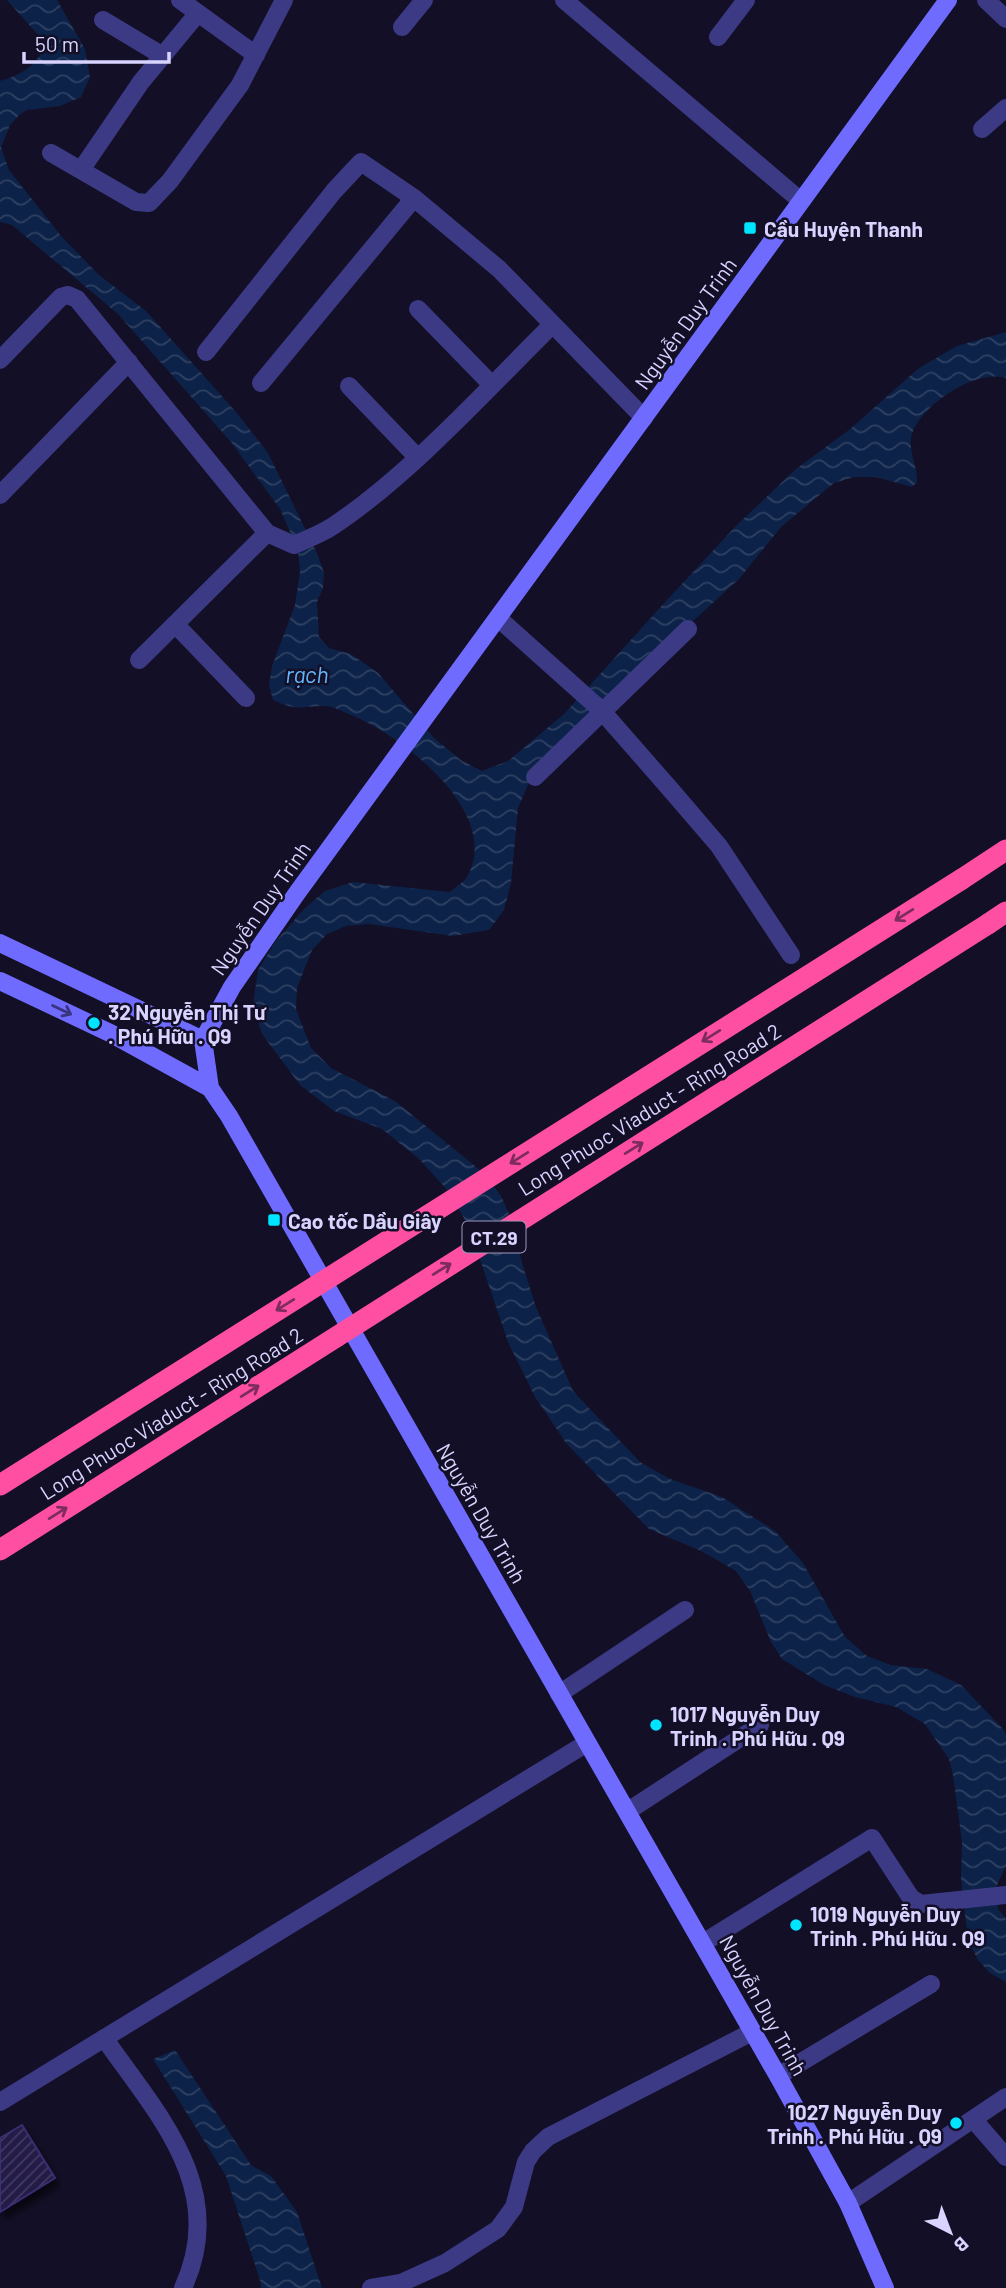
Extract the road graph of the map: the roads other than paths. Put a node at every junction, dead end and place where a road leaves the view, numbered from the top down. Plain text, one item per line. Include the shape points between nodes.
1 (180, 0) edge
2 (284, 0) edge
3 (424, 0) edge
4 (564, 0) edge
5 (746, 0) edge
6 (948, 0) edge
7 (986, 0) edge
8 (198, 13) junction
9 (1006, 19) edge
10 (103, 20) dead end
11 (402, 27) dead end
12 (718, 37) dead end
13 (256, 55) junction
14 (163, 56) junction
15 (1006, 108) edge
16 (982, 130) dead end
17 (51, 153) dead end
18 (81, 170) junction
19 (414, 198) junction
20 (801, 201) junction
21 (418, 309) dead end
22 (552, 326) junction
23 (206, 352) dead end
24 (0, 360) edge
25 (129, 362) junction
26 (261, 383) dead end
27 (492, 384) junction
28 (349, 386) dead end
29 (644, 418) junction
30 (417, 457) junction
31 (0, 495) edge
32 (267, 533) junction
33 (498, 618) junction
34 (175, 624) junction
35 (688, 629) dead end
36 (139, 660) dead end
37 (246, 698) dead end
38 (602, 711) junction
39 (535, 777) dead end
40 (1006, 850) edge
41 (1000, 917) edge
42 (0, 943) edge
43 (791, 955) dead end
44 (0, 981) edge
45 (203, 1040) junction
46 (210, 1088) junction
47 (0, 1485) edge
48 (0, 1550) edge
49 (685, 1609) dead end
50 (559, 1694) junction
51 (760, 1725) dead end
52 (587, 1743) junction
53 (628, 1811) junction
54 (1004, 1896) edge
55 (703, 1943) junction
56 (930, 1984) dead end
57 (751, 2032) junction
58 (104, 2038) junction
59 (778, 2076) junction
60 (1006, 2097) edge
61 (0, 2102) edge
62 (973, 2119) junction
63 (1006, 2157) edge
64 (848, 2203) junction
65 (183, 2288) edge
66 (371, 2288) edge
67 (885, 2288) edge

1 - 8 street
2 - 13 street
3 - 11 street
4 - 20 street
5 - 12 street
6 - 20 main road, Nguyễn Duy Trinh
7 - 9 street
8 - 13 street
8 - 14 street
10 - 14 street
13 - 18 street via 214,122 149,203 136,202
14 - 18 street
15 - 16 street
17 - 18 street
19 - 22 street via 499,269
19 - 23 street via 361,162
19 - 26 street
20 - 29 main road, Nguyễn Duy Trinh
21 - 27 street
22 - 27 street
22 - 29 street
24 - 25 street via 68,295 77,299
25 - 31 street
25 - 32 street
27 - 30 street
28 - 30 street
29 - 33 main road, Nguyễn Duy Trinh
30 - 32 street via 331,527 294,545
32 - 34 street
33 - 38 street
33 - 45 main road, Nguyễn Duy Trinh via 296,892 232,987
34 - 36 street
34 - 37 street
35 - 38 street
38 - 39 street
38 - 43 street via 719,846
40 -> 47 highway, Long Phuoc Viaduct - Ring Road 2 / CT.29, bridge
48 -> 41 highway, Long Phuoc Viaduct - Ring Road 2 / CT.29, bridge
42 - 45 main road
44 -> 46 main road via 110,1033
45 - 46 main road, Nguyễn Duy Trinh
46 - 50 main road, Nguyễn Duy Trinh
49 - 50 street
50 - 52 main road, Nguyễn Duy Trinh
51 - 53 street
52 - 53 main road, Nguyễn Duy Trinh
52 - 58 street
53 - 55 main road, Nguyễn Duy Trinh
54 - 55 street via 921,1905 911,1898 872,1838
55 - 57 main road, Nguyễn Duy Trinh
56 - 59 street
57 - 59 main road, Nguyễn Duy Trinh
57 - 66 street via 548,2137 526,2162 514,2207 498,2229 445,2263 401,2283
58 - 61 street
58 - 65 street via 189,2170 199,2228
59 - 64 main road, Nguyễn Duy Trinh
60 - 62 street
62 - 63 street
62 - 64 street
64 - 67 main road, Nguyễn Duy Trinh

